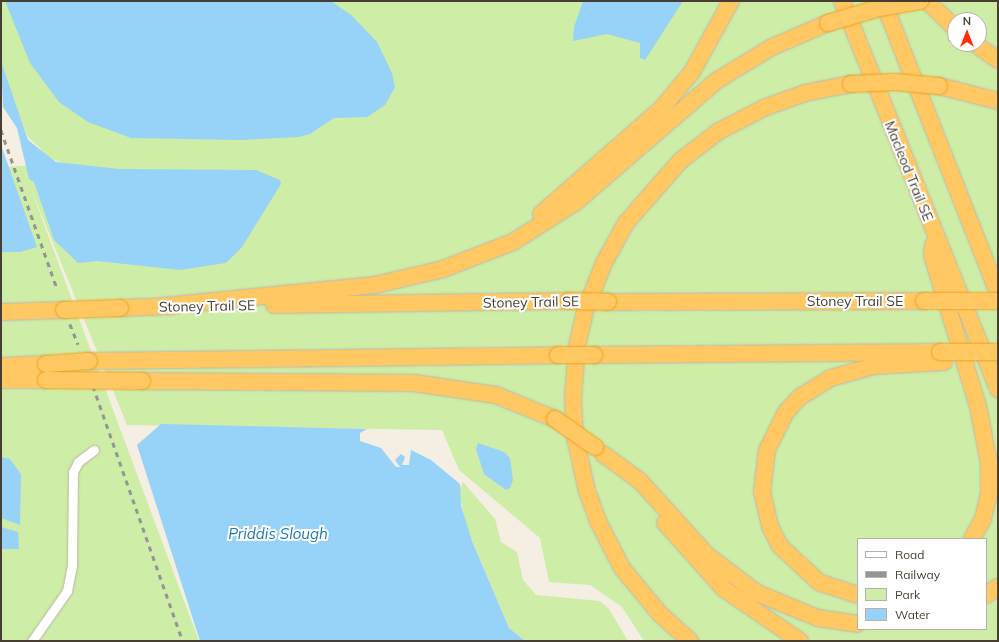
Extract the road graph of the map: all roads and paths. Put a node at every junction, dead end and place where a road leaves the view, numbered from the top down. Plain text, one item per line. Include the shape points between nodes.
1 (731, 1) edge
2 (842, 1) edge
3 (883, 1) edge
4 (920, 1) edge
5 (928, 1) edge
6 (947, 20) edge
7 (986, 52) edge
8 (998, 60) edge
9 (998, 101) edge
10 (934, 236) junction
11 (984, 256) junction
12 (471, 259) junction
13 (998, 277) edge
14 (998, 293) edge
15 (998, 301) edge
16 (164, 306) junction
17 (1, 312) edge
18 (998, 352) edge
19 (998, 356) edge
20 (942, 357) junction
21 (1, 366) edge
22 (1, 380) edge
23 (998, 390) edge
24 (94, 450) dead end
25 (599, 450) junction
26 (973, 538) edge
27 (998, 587) edge
28 (987, 594) edge
29 (857, 595) edge
30 (857, 624) edge
31 (32, 641) edge
32 (690, 641) edge
33 (800, 641) edge

1 - 12 highway via 692,72 662,108 555,204
2 - 10 highway, Macleod Trail SE
3 - 11 highway
4 - 12 highway, bridge via 879,8 828,23 790,38 736,68 570,207 512,242
5 - 6 highway
7 - 8 highway
9 - 32 highway, bridge via 939,86 886,82 851,84 810,92 766,107 724,128 684,158 652,189 626,223 606,258 586,308 577,346 573,398 575,436 587,491 606,539 626,574 660,614
10 - 23 highway, Macleod Trail SE
10 - 26 highway via 932,254 978,406 989,463 989,493 983,519
11 - 13 highway
11 - 14 highway
12 - 16 highway via 375,285
15 - 16 highway, Stoney Trail SE, bridge
16 - 17 highway, Stoney Trail SE, bridge
18 - 20 highway, bridge
19 - 20 highway
20 - 21 highway, bridge via 558,354 140,359
20 - 29 highway via 874,366 831,378 800,397 786,412 767,450 762,492 770,526 780,546 820,583
22 - 25 highway, bridge via 414,383 496,395 556,419
24 - 31 street via 78,462 73,472 72,566 67,591
25 - 30 highway via 640,481 707,555 757,593 818,618
25 - 33 highway via 710,576 740,601
27 - 28 highway

